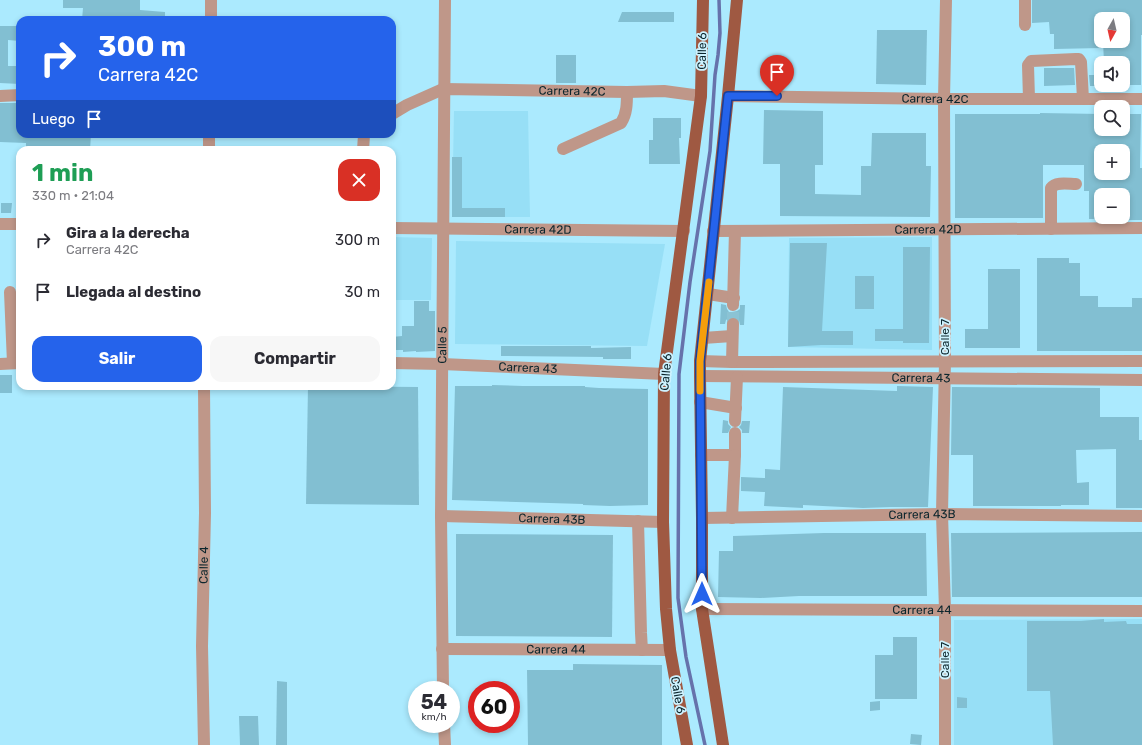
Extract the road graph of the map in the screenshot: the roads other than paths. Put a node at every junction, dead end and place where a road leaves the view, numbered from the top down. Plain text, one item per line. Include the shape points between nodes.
1 (211, 0) edge
2 (445, 0) edge
3 (703, 0) edge
4 (737, 0) edge
5 (946, 0) edge
6 (1025, 0) edge
7 (211, 16) edge
8 (1025, 25) dead end
9 (444, 89) junction
10 (627, 92) junction
11 (16, 95) edge
12 (0, 96) edge
13 (701, 96) junction
14 (728, 96) junction
15 (944, 99) junction
16 (1029, 99) junction
17 (1083, 99) junction
18 (1142, 99) edge
19 (396, 112) edge
20 (563, 149) dead end
21 (1076, 184) dead end
22 (0, 224) edge
23 (16, 224) edge
24 (396, 228) edge
25 (1142, 228) edge
26 (443, 229) junction
27 (1051, 229) junction
28 (944, 230) junction
29 (684, 231) junction
30 (713, 231) junction
31 (736, 231) junction
32 (10, 292) dead end
33 (708, 294) junction
34 (703, 338) junction
35 (700, 361) junction
36 (945, 361) junction
37 (1142, 361) edge
38 (732, 362) junction
39 (16, 363) edge
40 (396, 363) edge
41 (0, 364) edge
42 (442, 364) junction
43 (664, 374) junction
44 (700, 376) junction
45 (737, 377) junction
46 (944, 379) junction
47 (1142, 380) edge
48 (204, 390) edge
49 (700, 402) junction
50 (736, 408) junction
51 (701, 455) junction
52 (734, 455) junction
53 (942, 514) junction
54 (441, 516) junction
55 (1142, 516) edge
56 (702, 518) junction
57 (732, 518) junction
58 (638, 521) junction
59 (663, 522) junction
60 (702, 609) junction
61 (945, 610) junction
62 (1142, 611) edge
63 (442, 649) junction
64 (642, 650) junction
65 (670, 650) junction
66 (443, 681) edge
67 (444, 733) edge
68 (204, 745) edge
69 (445, 745) edge
70 (687, 745) edge
71 (723, 745) edge
72 (945, 745) edge

1 - 7 street
2 - 9 street, Calle 5
3 - 13 main road, Calle 6
4 - 14 main road
5 - 15 street, Calle 7
6 - 8 street
9 - 10 street, Carrera 42C
9 - 19 street
9 - 26 street, Calle 5
10 - 13 street, Carrera 42C via 664,91
10 - 20 street via 626,110 621,123
11 - 12 street
13 - 29 main road, Calle 6
14 - 15 street, Carrera 42C
14 - 30 main road
15 - 16 street, Carrera 42C
15 - 28 street, Calle 7
16 - 17 street, Carrera 42C
16 - 17 street via 1028,65 1031,61 1076,59 1081,62
17 - 18 street, Carrera 42C
21 - 27 street via 1056,184 1051,188
22 - 23 street
24 - 26 street, Carrera 42D
25 - 27 street, Carrera 42D
26 - 29 street, Carrera 42D
26 - 42 street, Calle 5
27 - 28 street, Carrera 42D
28 - 31 street, Carrera 42D
28 - 36 street, Calle 7
29 - 43 main road, Calle 6
30 - 31 street, Carrera 42D
30 - 33 main road
31 - 33 street via 733,301
32 - 39 street
33 - 34 main road
34 - 35 main road
34 - 38 street via 733,330
35 - 38 street, Carrera 43
35 - 44 main road
36 - 37 street, Carrera 43
36 - 38 street, Carrera 43
36 - 46 street, Calle 7
39 - 41 street
40 - 42 street, Carrera 43
42 - 43 street, Carrera 43
42 - 54 street, Calle 5
43 - 59 main road, Calle 6
44 - 45 street, Carrera 43
44 - 49 main road
45 - 46 street, Carrera 43
45 - 50 street
46 - 47 street, Carrera 43
46 - 53 street, Calle 7
48 - 68 street, Calle 4 via 202,646
49 - 50 street
49 - 51 main road
50 - 52 street
51 - 52 street
51 - 56 main road
52 - 57 street
53 - 55 street, Carrera 43B
53 - 57 street, Carrera 43B
53 - 61 street, Calle 7
54 - 58 street, Carrera 43B
54 - 63 street, Calle 5
56 - 57 street, Carrera 43B
56 - 60 main road
58 - 59 street, Carrera 43B
58 - 64 street
59 - 65 main road, Calle 6
60 - 61 street, Carrera 44
60 - 71 main road
61 - 62 street, Carrera 44
61 - 72 street, Calle 7
63 - 64 street, Carrera 44
63 - 66 street, Calle 5
64 - 65 street, Carrera 44
65 - 70 main road, Calle 6
67 - 69 street

